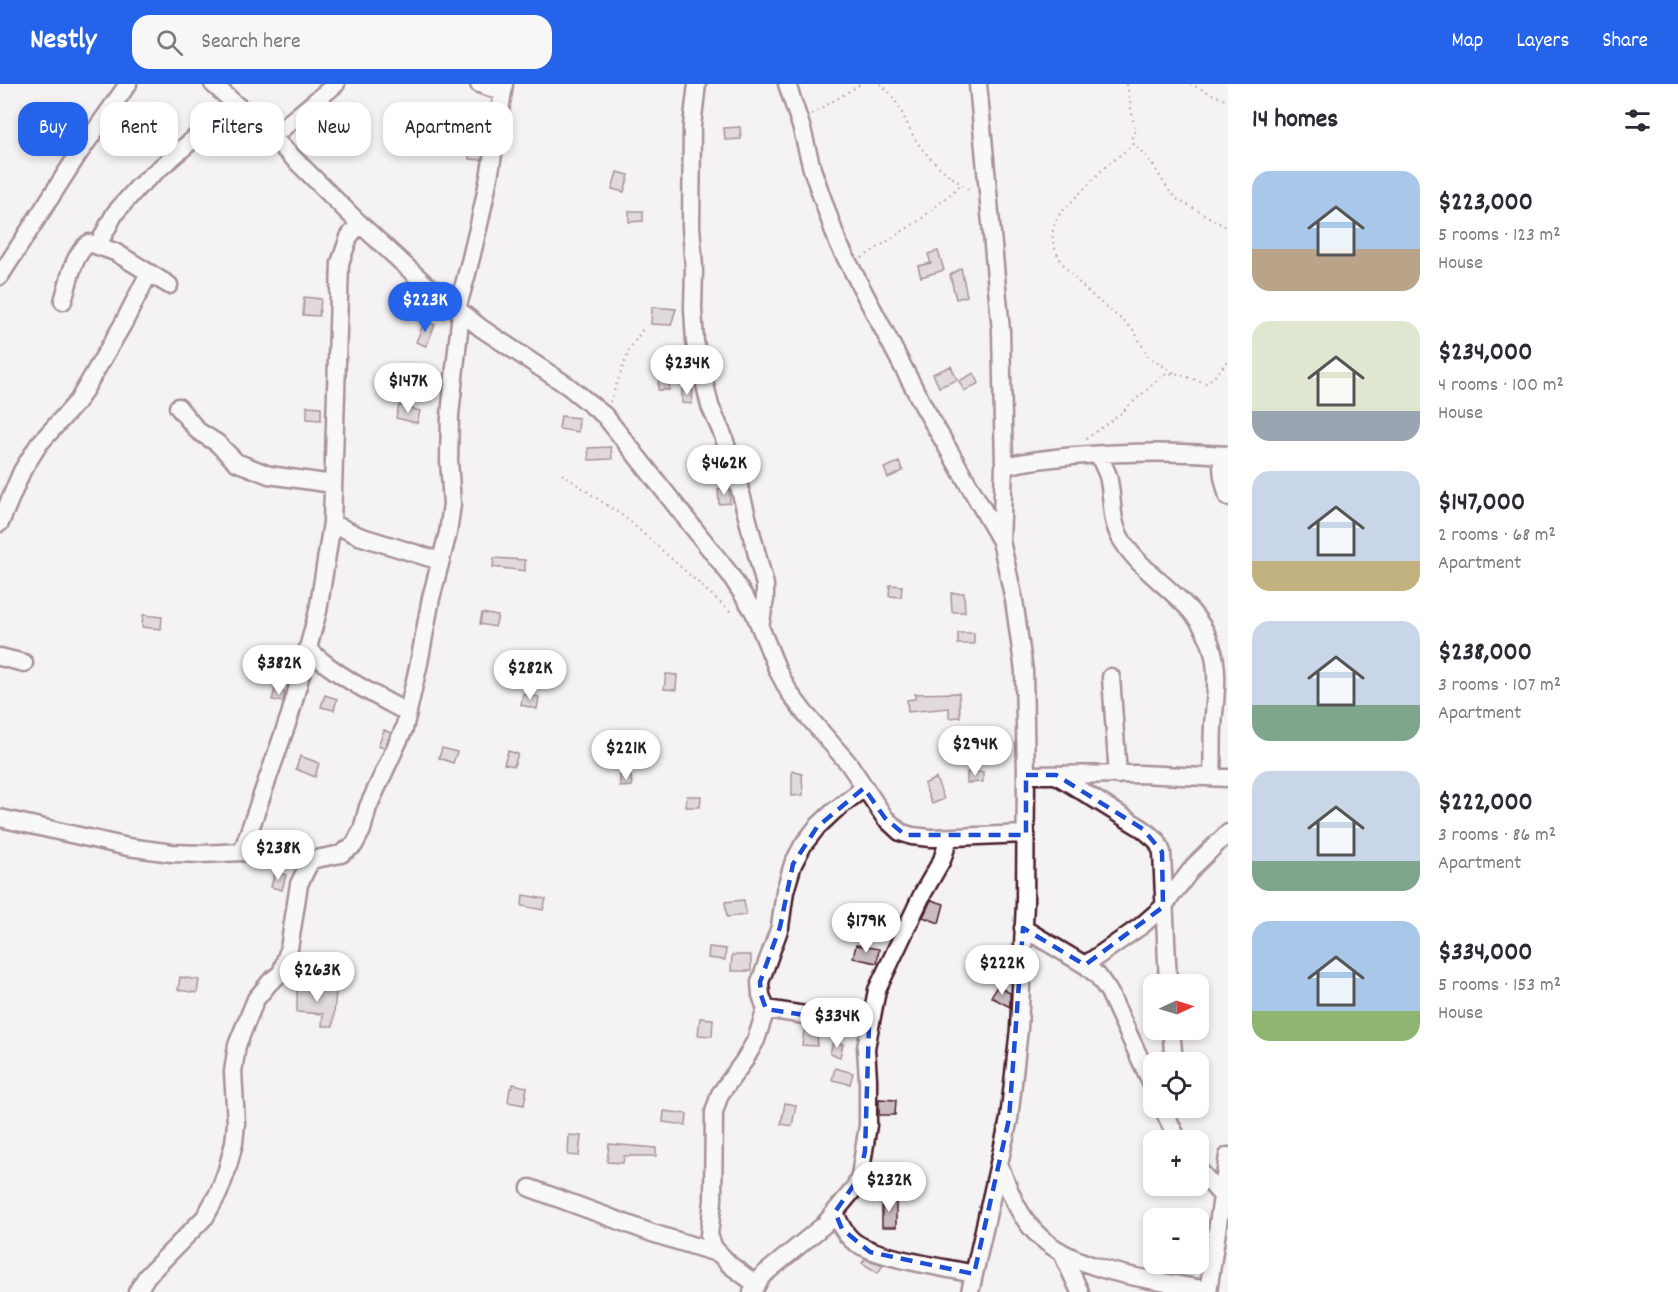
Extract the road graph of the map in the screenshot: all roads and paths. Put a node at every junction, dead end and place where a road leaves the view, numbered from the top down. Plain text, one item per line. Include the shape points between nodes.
1 (128, 84) edge
2 (213, 84) edge
3 (336, 84) edge
4 (479, 84) edge
5 (697, 84) edge
6 (787, 84) edge
7 (861, 84) edge
8 (880, 84) edge
9 (978, 84) edge
10 (1127, 84) edge
11 (1190, 84) edge
12 (504, 88) edge
13 (1228, 101) edge
14 (232, 102) edge
15 (284, 127) edge
16 (802, 129) junction
17 (190, 142) edge
18 (1134, 144) junction
19 (284, 149) edge
20 (962, 184) junction
21 (989, 206) junction
22 (359, 223) junction
23 (1228, 228) edge
24 (98, 245) junction
25 (850, 267) junction
26 (149, 273) junction
27 (0, 276) edge
28 (169, 285) dead end
29 (63, 301) dead end
30 (459, 310) junction
31 (643, 329) dead end
32 (1228, 361) edge
33 (1175, 373) junction
34 (178, 407) dead end
35 (605, 416) junction
36 (1086, 439) dead end
37 (1100, 455) junction
38 (1225, 455) edge
39 (1004, 466) junction
40 (562, 474) dead end
41 (333, 484) junction
42 (1228, 497) edge
43 (332, 523) junction
44 (0, 524) edge
45 (1001, 541) junction
46 (440, 561) junction
47 (732, 613) dead end
48 (760, 627) junction
49 (309, 650) junction
50 (0, 657) edge
51 (24, 663) dead end
52 (1111, 677) dead end
53 (408, 713) junction
54 (1026, 775) junction
55 (1056, 775) junction
56 (1118, 775) junction
57 (1220, 777) edge
58 (864, 788) junction
59 (0, 818) edge
60 (1228, 833) edge
61 (1026, 834) junction
62 (950, 838) junction
63 (242, 852) junction
64 (311, 860) junction
65 (1163, 907) junction
66 (1023, 928) junction
67 (1085, 965) junction
68 (1167, 974) edge
69 (765, 1009) junction
70 (869, 1025) junction
71 (1143, 1065) edge
72 (1228, 1156) edge
73 (1000, 1167) junction
74 (1209, 1181) edge
75 (530, 1188) dead end
76 (1223, 1197) junction
77 (835, 1212) junction
78 (1062, 1253) junction
79 (720, 1254) junction
80 (974, 1274) junction
81 (754, 1289) edge
82 (1208, 1291) edge
83 (137, 1292) edge
84 (970, 1292) edge
85 (1080, 1292) edge

1 - 27 street
2 - 14 street
3 - 15 street
4 - 12 street
5 - 48 street via 692,126 691,226 695,342 710,406 739,486 765,585
6 - 16 street
7 - 16 path via 814,111
8 - 20 path via 897,102 918,144
9 - 21 street
10 - 18 path
11 - 13 path
12 - 30 street
16 - 25 street via 838,243
17 - 24 street via 139,186 116,213
18 - 23 path via 1177,199
18 - 33 path via 1106,166 1059,215 1053,224 1055,249 1068,272 1128,325 1148,357
19 - 22 street
20 - 21 path
20 - 25 path via 921,219
21 - 39 street via 1001,331
22 - 30 street
22 - 41 street via 349,237 340,263
24 - 26 street
24 - 29 street via 89,243 81,250
25 - 45 street
26 - 28 street
26 - 44 street via 78,401 39,444 22,471
30 - 35 street
30 - 46 street via 450,415 452,513
31 - 35 path via 629,350
32 - 33 path via 1206,383
33 - 36 path via 1158,378 1119,415
34 - 41 street via 198,431 217,442 236,462 269,476
35 - 48 street via 729,573
37 - 38 street
37 - 39 street
37 - 57 street via 1118,535 1136,559 1194,614 1211,644 1216,662 1213,727
38 - 42 street via 1222,477
39 - 45 street
40 - 47 path via 627,519
41 - 43 street
43 - 46 street via 359,536
43 - 49 street
45 - 54 street via 1024,671
46 - 53 street
48 - 58 street via 789,692
49 - 53 street via 351,682
49 - 63 street
50 - 51 street
52 - 56 street
53 - 64 street via 354,845 341,854
54 - 55 street
54 - 61 street
55 - 56 street
55 - 65 street via 1157,840 1162,852
56 - 57 street
58 - 62 street via 900,832
58 - 69 street via 817,827 793,864 780,927 759,982
59 - 63 street via 161,852
60 - 65 street via 1194,866
61 - 62 street
61 - 66 street
62 - 70 street via 888,964
63 - 64 street
64 - 83 street via 299,884 289,949 280,973 256,999 237,1045 233,1072 234,1143 219,1192 205,1217 147,1276
65 - 67 street
65 - 68 street
66 - 67 street
66 - 73 street via 1016,1062
67 - 71 street via 1109,992
69 - 70 street
69 - 79 street via 756,1040 720,1094 714,1112 713,1201 708,1235
70 - 77 street via 868,1125 860,1176
72 - 76 street
73 - 78 street via 1022,1217
73 - 80 street
74 - 76 street
75 - 79 street
76 - 82 street
77 - 80 street via 842,1229 870,1251
77 - 81 street via 762,1276
78 - 82 street via 1129,1275
78 - 85 street
79 - 81 street
80 - 84 street

